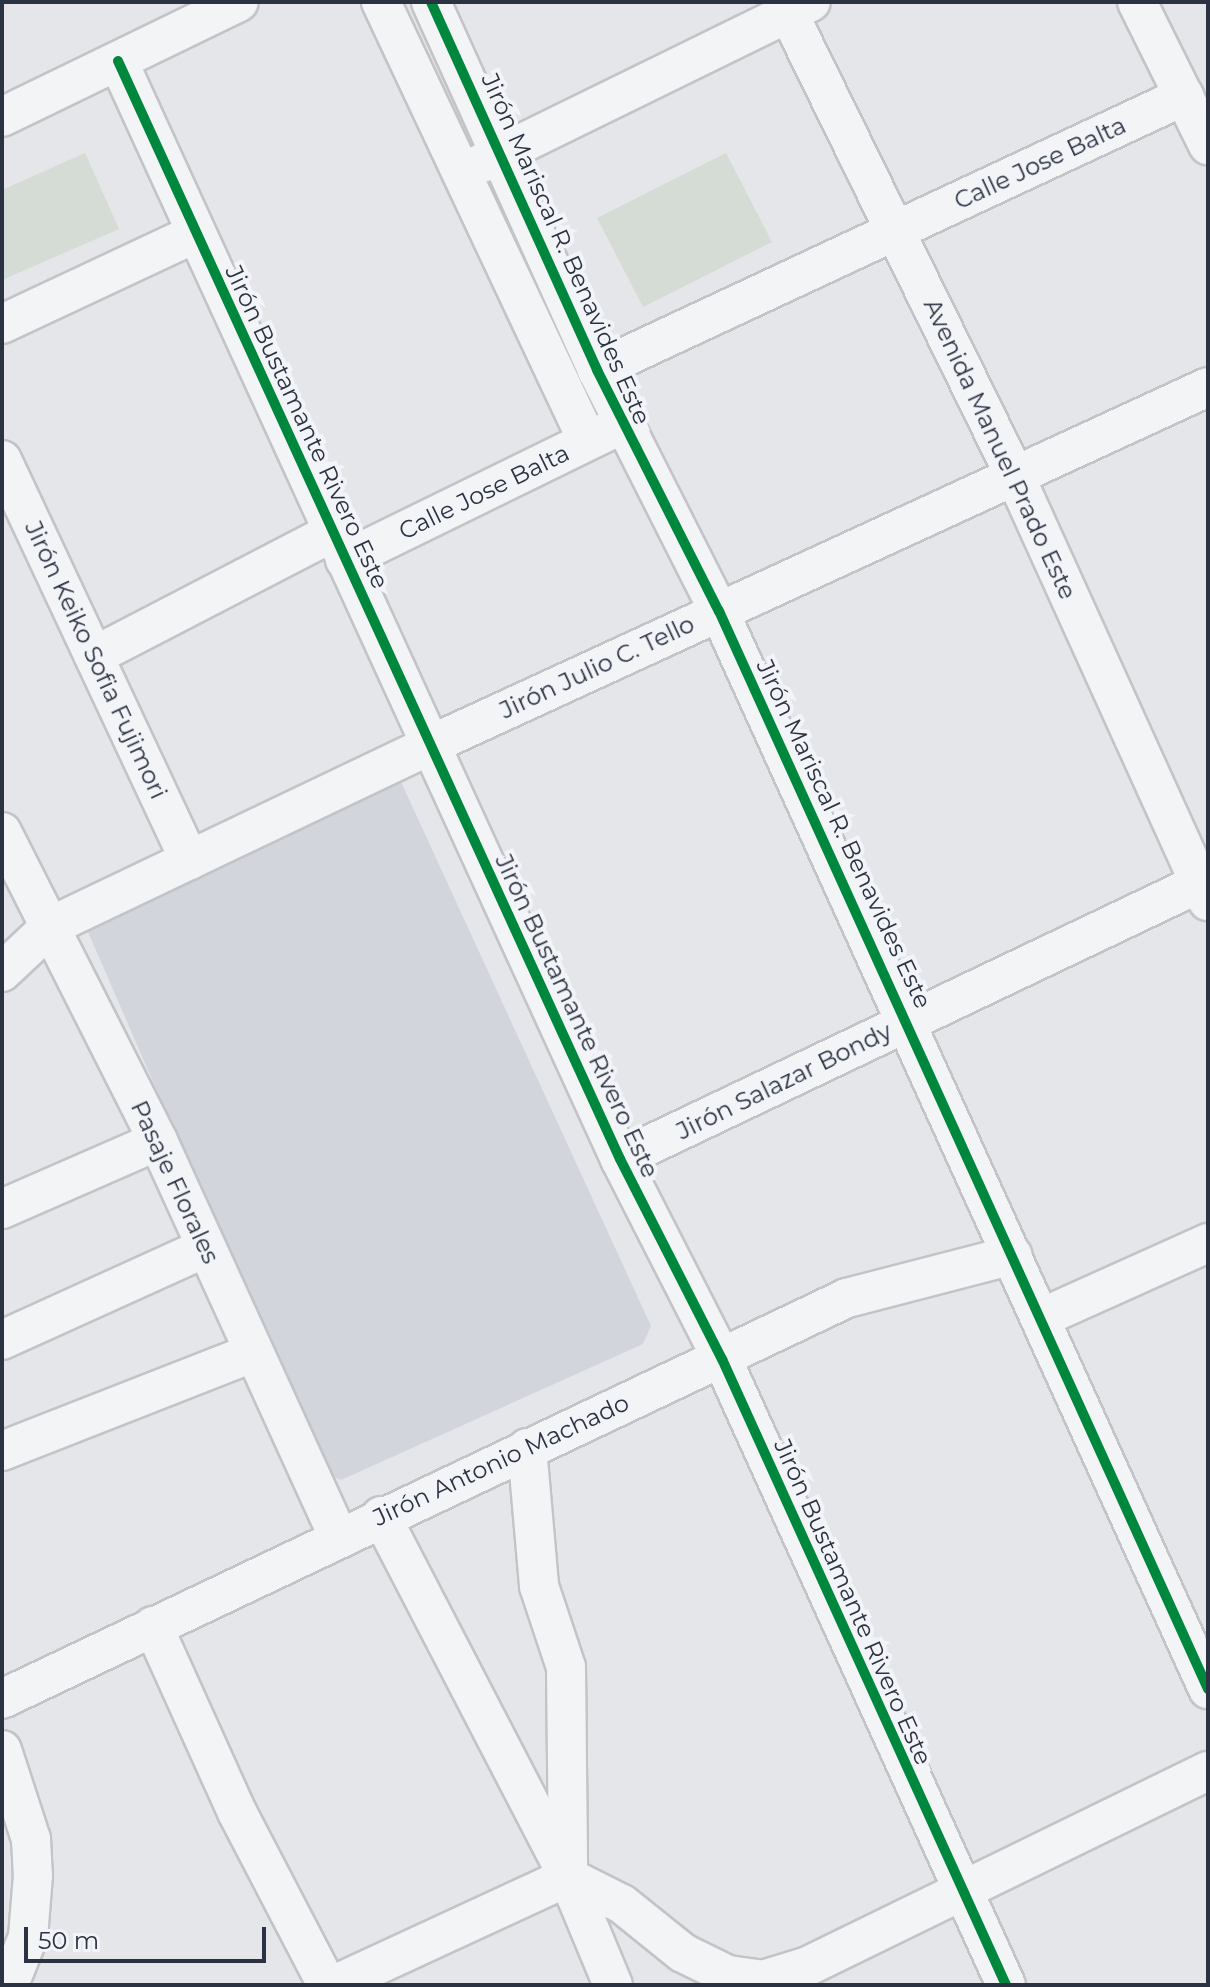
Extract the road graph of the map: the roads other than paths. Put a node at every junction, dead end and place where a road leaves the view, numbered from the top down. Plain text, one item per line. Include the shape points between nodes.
1 (239, 2) edge
2 (381, 2) edge
3 (431, 2) edge
4 (1137, 2) edge
5 (794, 6) edge
6 (118, 61) junction
7 (1184, 96) junction
8 (2, 117) edge
9 (1208, 145) edge
10 (502, 153) junction
11 (461, 173) junction
12 (896, 230) junction
13 (196, 233) junction
14 (2, 324) edge
15 (597, 370) junction
16 (1208, 387) edge
17 (623, 425) junction
18 (587, 440) junction
19 (2, 460) edge
20 (1014, 474) junction
21 (339, 546) junction
22 (719, 611) junction
23 (94, 656) junction
24 (430, 745) junction
25 (2, 832) edge
26 (189, 860) junction
27 (1205, 888) edge
28 (51, 926) junction
29 (2, 972) edge
30 (908, 1022) junction
31 (158, 1141) junction
32 (620, 1159) junction
33 (2, 1209) edge
34 (1208, 1243) edge
35 (205, 1248) junction
36 (1013, 1255) junction
37 (1041, 1318) junction
38 (2, 1340) edge
39 (252, 1353) junction
40 (722, 1359) junction
41 (527, 1448) junction
42 (2, 1451) edge
43 (381, 1516) junction
44 (338, 1536) junction
45 (153, 1626) junction
46 (1208, 1689) edge
47 (2, 1699) edge
48 (2, 1750) edge
49 (1208, 1771) edge
50 (568, 1877) junction
51 (961, 1894) junction
52 (814, 1976) edge
53 (9, 1985) edge
54 (327, 1985) edge
55 (334, 1985) edge
56 (613, 1985) edge
57 (1006, 1985) edge

1 - 6 street
2 - 11 street
3 - 10 street, Jirón Mariscal R. Benavides Este
4 - 7 street
5 - 10 street
5 - 12 street, Avenida Manuel Prado Este
6 - 8 street
6 - 13 street, Jirón Bustamante Rivero Este
7 - 9 street
7 - 12 street, Calle Jose Balta
10 - 11 street
10 - 15 street, Jirón Mariscal R. Benavides Este
11 - 18 street
12 - 15 street, Calle Jose Balta
12 - 20 street, Avenida Manuel Prado Este
13 - 14 street
13 - 21 street, Jirón Bustamante Rivero Este
15 - 17 street, Jirón Mariscal R. Benavides Este
16 - 20 street, Jirón Julio C. Tello
17 - 18 street, Calle Jose Balta
17 - 22 street, Jirón Mariscal R. Benavides Este
18 - 21 street, Calle Jose Balta
19 - 23 street, Jirón Keiko Sofia Fujimori
20 - 22 street, Jirón Julio C. Tello
20 - 27 street, Avenida Manuel Prado Este
21 - 23 street, Calle Jose Balta
21 - 24 street, Jirón Bustamante Rivero Este
22 - 24 street, Jirón Julio C. Tello
22 - 30 street, Jirón Mariscal R. Benavides Este
23 - 26 street, Jirón Keiko Sofia Fujimori
24 - 26 street, Jirón Julio C. Tello
24 - 32 street, Jirón Bustamante Rivero Este
25 - 28 street, Pasaje Florales
26 - 28 street, Jirón Julio C. Tello
27 - 30 street, Jirón Salazar Bondy
28 - 29 street, Jirón Julio C. Tello
28 - 31 street, Pasaje Florales
30 - 32 street, Jirón Salazar Bondy
30 - 36 street, Jirón Mariscal R. Benavides Este
31 - 33 street
31 - 35 street, Pasaje Florales
32 - 40 street, Jirón Bustamante Rivero Este
34 - 37 street
35 - 38 street
35 - 39 street, Pasaje Florales
36 - 37 street, Jirón Mariscal R. Benavides Este
36 - 40 street, Jirón Antonio Machado via 847,1298
37 - 46 street, Jirón Mariscal R. Benavides Este
39 - 42 street
39 - 44 street, Pasaje Florales
40 - 41 street, Jirón Antonio Machado
40 - 51 street, Jirón Bustamante Rivero Este
41 - 43 street, Jirón Antonio Machado
41 - 50 street via 539,1586 566,1667
43 - 44 street, Jirón Antonio Machado
43 - 50 street
44 - 45 street, Jirón Antonio Machado
45 - 47 street, Jirón Antonio Machado
45 - 54 street via 237,1812
48 - 53 street via 31,1839 33,1875 28,1937
49 - 51 street
50 - 52 street via 622,1904 683,1953 728,1975 763,1980
50 - 55 street
50 - 56 street
51 - 52 street
51 - 57 street, Jirón Bustamante Rivero Este

